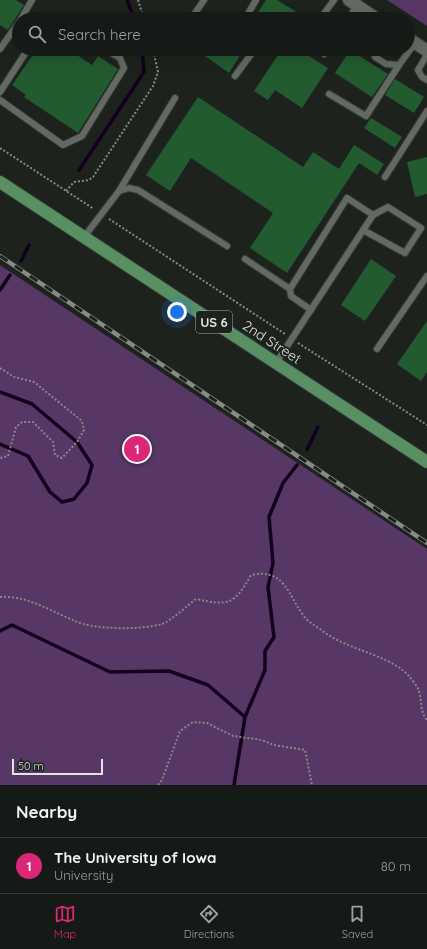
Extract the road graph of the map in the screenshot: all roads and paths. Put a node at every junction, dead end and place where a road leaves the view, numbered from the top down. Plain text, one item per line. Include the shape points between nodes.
1 (32, 0) edge
2 (138, 0) edge
3 (204, 0) edge
4 (256, 0) edge
5 (334, 0) edge
6 (353, 3) edge
7 (25, 12) edge
8 (142, 12) edge
9 (196, 12) edge
10 (249, 12) edge
11 (325, 12) edge
12 (364, 12) edge
13 (12, 32) edge
14 (415, 43) edge
15 (0, 49) edge
16 (427, 51) edge
17 (427, 55) edge
18 (23, 56) edge
19 (116, 56) edge
20 (155, 56) edge
21 (250, 56) edge
22 (404, 56) edge
23 (375, 57) dead end
24 (399, 66) junction
25 (235, 76) dead end
26 (427, 80) edge
27 (0, 92) edge
28 (329, 94) dead end
29 (175, 98) dead end
30 (0, 100) edge
31 (427, 112) edge
32 (0, 148) edge
33 (385, 177) dead end
34 (0, 182) edge
35 (66, 191) junction
36 (119, 191) junction
37 (101, 214) junction
38 (373, 215) junction
39 (364, 230) junction
40 (84, 237) junction
41 (227, 246) dead end
42 (245, 259) dead end
43 (427, 276) edge
44 (290, 289) junction
45 (311, 310) junction
46 (292, 339) junction
47 (377, 349) dead end
48 (276, 363) junction
49 (0, 368) edge
50 (427, 426) edge
51 (0, 458) edge
52 (427, 462) edge
53 (0, 597) edge
54 (427, 720) edge
55 (158, 785) edge
56 (312, 785) edge

1 - 7 lane
2 - 8 path
3 - 9 lane
4 - 10 lane
5 - 11 lane
6 - 12 street
13 - 15 lane
14 - 16 street
17 - 26 lane via 418,70
18 - 27 lane
19 - 30 lane via 124,68 82,136 63,145
20 - 35 path via 158,72 153,86 93,177 74,182
21 - 25 lane
22 - 24 lane
23 - 24 lane via 386,64
24 - 28 lane via 366,116
29 - 36 lane
31 - 33 lane
32 - 35 path
34 - 40 main road, 2nd Street / US 6
35 - 37 path
36 - 37 lane
36 - 41 lane via 129,188 138,190
37 - 40 lane
37 - 46 path
38 - 39 lane
38 - 39 lane via 388,207 421,228 405,253
38 - 44 lane via 346,198
39 - 45 lane
40 - 48 main road, 2nd Street / US 6
42 - 44 lane
43 - 47 lane
44 - 45 lane via 291,296
45 - 46 lane
46 - 48 lane
46 - 50 path
48 - 52 main road, 2nd Street / US 6
49 - 51 path via 14,377 34,382 82,421 84,430 62,458 55,455 53,442 33,422 22,422 16,427 8,456
53 - 54 path via 28,601 76,622 96,627 121,628 163,624 196,599 220,604 237,597 251,576 263,573 271,575 284,584 304,617 322,631 340,643 393,665 408,676 419,691
55 - 56 path via 180,731 193,722 208,723 233,736 305,750

